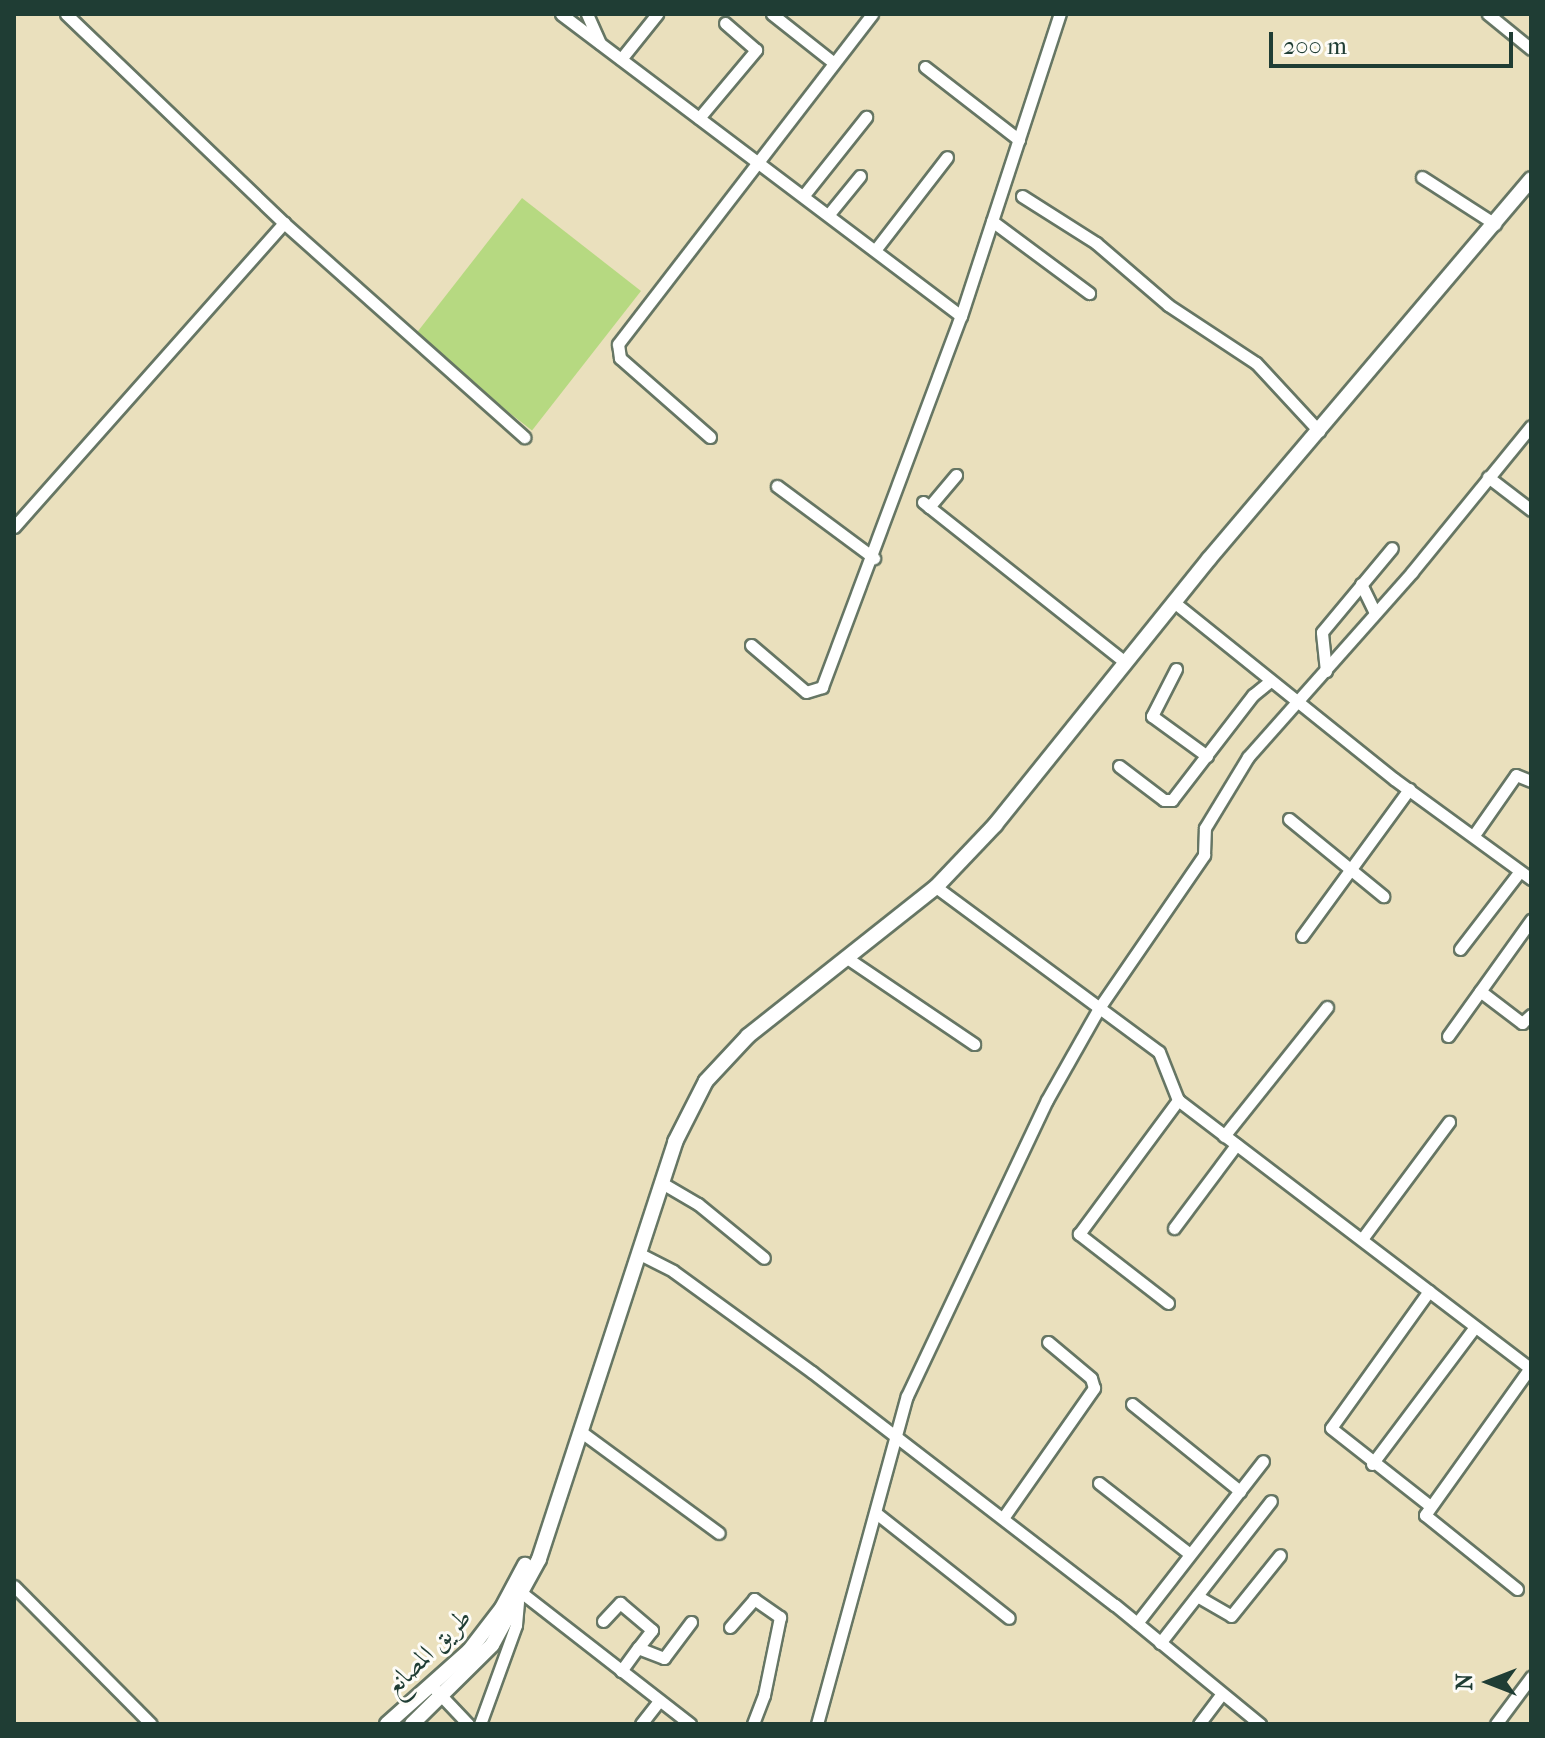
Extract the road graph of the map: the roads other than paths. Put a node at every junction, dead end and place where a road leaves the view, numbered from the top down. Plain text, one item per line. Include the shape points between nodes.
1 (66, 14) edge
2 (561, 14) edge
3 (587, 14) edge
4 (657, 14) edge
5 (772, 14) edge
6 (872, 14) edge
7 (1060, 14) edge
8 (1488, 14) edge
9 (725, 23) dead end
10 (600, 44) junction
11 (1531, 49) edge
12 (621, 59) junction
13 (834, 63) junction
14 (925, 67) dead end
15 (866, 117) dead end
16 (699, 118) junction
17 (1019, 140) junction
18 (947, 157) dead end
19 (756, 162) junction
20 (860, 176) dead end
21 (1422, 177) dead end
22 (1531, 179) edge
23 (804, 195) junction
24 (1022, 196) dead end
25 (829, 214) junction
26 (992, 221) junction
27 (284, 223) junction
28 (1495, 224) junction
29 (876, 249) junction
30 (1089, 293) dead end
31 (961, 316) junction
32 (1531, 426) edge
33 (1319, 431) junction
34 (524, 437) dead end
35 (710, 437) dead end
36 (956, 475) dead end
37 (1488, 477) junction
38 (777, 486) dead end
39 (1531, 510) edge
40 (14, 527) edge
41 (1392, 548) dead end
42 (874, 558) junction
43 (1361, 584) junction
44 (1175, 603) junction
45 (1375, 613) junction
46 (751, 645) dead end
47 (1126, 663) junction
48 (1176, 669) dead end
49 (1326, 671) junction
50 (1269, 682) junction
51 (1298, 704) junction
52 (1207, 756) junction
53 (1119, 766) dead end
54 (1531, 781) edge
55 (1409, 789) junction
56 (1289, 819) dead end
57 (1474, 835) junction
58 (1350, 871) junction
59 (1520, 871) junction
60 (1531, 879) edge
61 (936, 887) junction
62 (1383, 896) dead end
63 (1531, 920) edge
64 (1302, 936) dead end
65 (1460, 949) dead end
66 (850, 960) junction
67 (1480, 991) junction
68 (1327, 1007) dead end
69 (1099, 1008) junction
70 (1531, 1015) edge
71 (1448, 1036) dead end
72 (974, 1044) dead end
73 (1178, 1100) junction
74 (1449, 1122) dead end
75 (1224, 1136) junction
76 (1236, 1145) junction
77 (662, 1183) junction
78 (1174, 1228) dead end
79 (1362, 1239) junction
80 (638, 1253) junction
81 (764, 1258) dead end
82 (1429, 1291) junction
83 (1168, 1303) dead end
84 (1475, 1327) junction
85 (1048, 1342) dead end
86 (1530, 1369) edge
87 (1132, 1404) dead end
88 (580, 1431) junction
89 (896, 1438) junction
90 (1263, 1461) dead end
91 (1372, 1464) junction
92 (1099, 1483) dead end
93 (1240, 1491) junction
94 (1271, 1501) dead end
95 (1429, 1505) junction
96 (876, 1513) junction
97 (1003, 1518) junction
98 (548, 1528) junction
99 (719, 1533) dead end
100 (1190, 1554) junction
101 (1280, 1555) dead end
102 (14, 1586) edge
103 (1517, 1589) dead end
104 (1197, 1596) junction
105 (520, 1597) junction
106 (1009, 1618) dead end
107 (603, 1621) dead end
108 (691, 1622) dead end
109 (1137, 1623) junction
110 (730, 1627) dead end
111 (1160, 1643) junction
112 (638, 1648) junction
113 (621, 1671) junction
114 (1531, 1677) edge
115 (439, 1692) junction
116 (1222, 1694) junction
117 (659, 1701) junction
118 (151, 1724) edge
119 (387, 1724) edge
120 (412, 1724) edge
121 (468, 1724) edge
122 (480, 1724) edge
123 (641, 1724) edge
124 (690, 1724) edge
125 (753, 1724) edge
126 (817, 1724) edge
127 (1199, 1724) edge
128 (1260, 1724) edge
129 (1496, 1724) edge

1 - 27 street
2 - 10 street
3 - 10 street
4 - 12 street
5 - 13 street
6 - 13 street
7 - 17 street
8 - 11 street
9 - 16 street via 756,50
10 - 12 street
12 - 16 street
13 - 19 street
14 - 17 street
15 - 23 street
16 - 19 street
17 - 26 street
18 - 29 street
19 - 23 street
19 - 35 street via 616,349
20 - 25 street
21 - 28 street
22 - 28 main road
23 - 25 street
24 - 33 street via 1096,243 1168,305 1256,363
25 - 29 street
26 - 30 street
26 - 31 street
27 - 34 street
27 - 40 street
28 - 33 main road
29 - 31 street
31 - 42 street
32 - 37 street
33 - 44 main road
36 - 47 street via 926,505
37 - 39 street
37 - 45 street
38 - 42 street
41 - 43 street
42 - 46 street via 818,691 803,690
43 - 45 street
43 - 49 street via 1322,632
44 - 47 main road
44 - 50 street
45 - 49 street
47 - 61 main road via 1036,776
48 - 52 street via 1152,716
49 - 51 street
50 - 51 street
50 - 52 street
51 - 55 street
51 - 69 street via 1244,761 1205,830 1204,855
52 - 53 street via 1169,801
54 - 57 street via 1516,775
55 - 57 street
55 - 58 street
56 - 58 street
57 - 59 street
58 - 62 street
58 - 64 street
59 - 60 street
59 - 65 street
61 - 66 main road
61 - 69 street
63 - 67 street
66 - 72 street
66 - 77 main road via 772,1016 718,1065 686,1114
67 - 70 street via 1522,1023
67 - 71 street
68 - 75 street
69 - 73 street via 1159,1052
69 - 89 street via 992,1213 907,1396
73 - 75 street
73 - 83 street via 1079,1234
74 - 79 street
75 - 76 street
76 - 78 street
76 - 79 street
77 - 80 main road
77 - 81 street via 698,1204
79 - 82 street
80 - 88 main road
80 - 89 street via 730,1311
82 - 84 street
82 - 91 street via 1331,1423 1332,1431
84 - 86 street
84 - 91 street
85 - 97 street via 1091,1378 1094,1388
86 - 95 street
87 - 93 street
88 - 98 main road
88 - 99 street
89 - 96 street
89 - 97 street
90 - 93 street
91 - 95 street
92 - 100 street
93 - 100 street
94 - 104 street
95 - 103 street via 1428,1520
96 - 106 street
96 - 126 street
97 - 109 street
98 - 105 main road
98 - 115 main road, طريق المصانع via 487,1630
100 - 109 street
101 - 104 street via 1231,1616
102 - 118 street
104 - 111 street
105 - 113 street
105 - 115 main road via 492,1645
105 - 122 street via 516,1625
107 - 112 street via 620,1603 652,1630
108 - 112 street via 664,1658
109 - 111 street
110 - 125 street via 754,1599 780,1617
111 - 116 street
112 - 113 street
113 - 117 street
114 - 129 street
115 - 119 main road, طريق المصانع
115 - 120 main road, طريق المصانع
115 - 121 street
116 - 127 street
116 - 128 street
117 - 123 street
117 - 124 street

